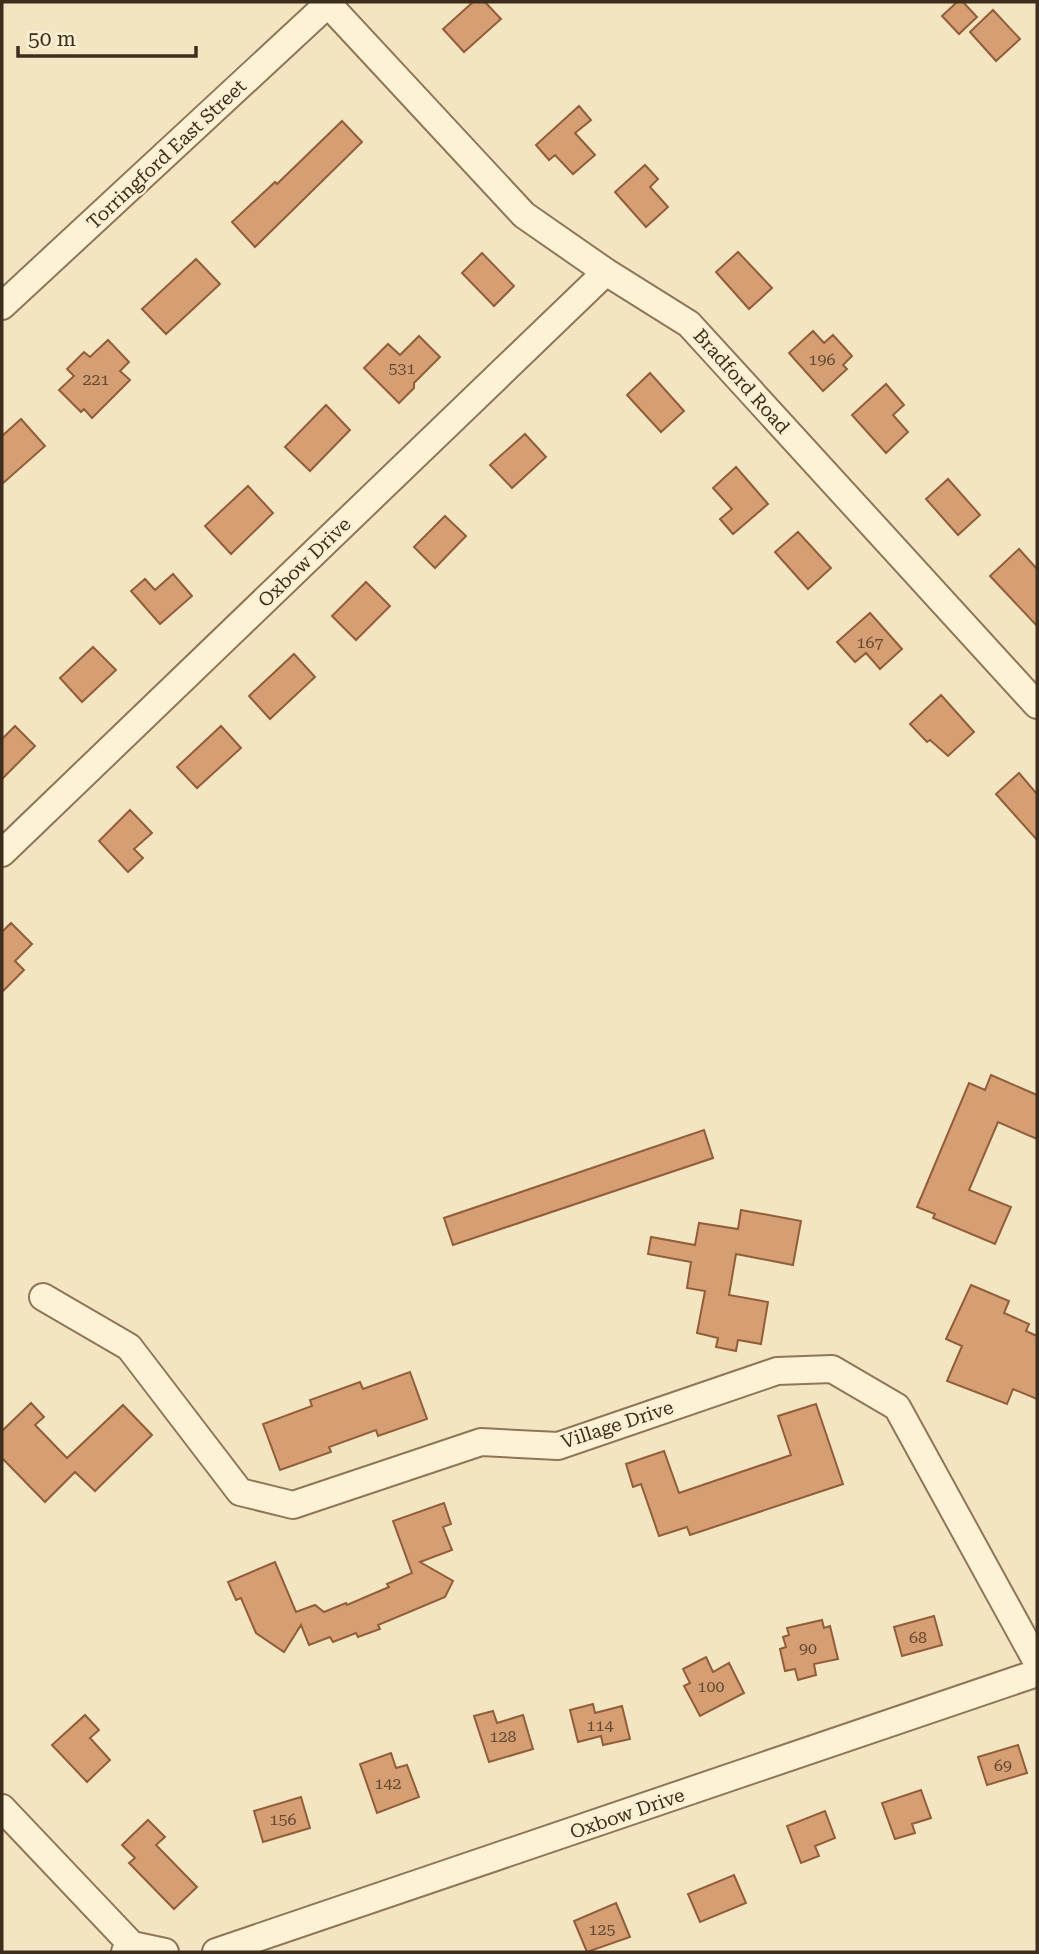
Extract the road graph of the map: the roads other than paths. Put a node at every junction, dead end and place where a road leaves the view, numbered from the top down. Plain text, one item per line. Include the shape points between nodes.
1 (329, 3) edge
2 (606, 272) junction
3 (2, 306) edge
4 (1037, 705) edge
5 (2, 853) edge
6 (43, 1297) dead end
7 (1037, 1662) edge
8 (1037, 1672) edge
9 (2, 1808) edge
10 (129, 1949) edge
11 (165, 1952) edge
12 (216, 1952) edge

1 - 2 street, Bradford Road via 524,215
1 - 3 street, Torringford East Street
2 - 4 street, Bradford Road via 689,324
2 - 5 street, Oxbow Drive
6 - 7 street, Village Drive via 129,1348 240,1492 293,1506 481,1442 558,1446 777,1371 832,1369 897,1407
8 - 12 street, Oxbow Drive
9 - 10 street
10 - 11 street

